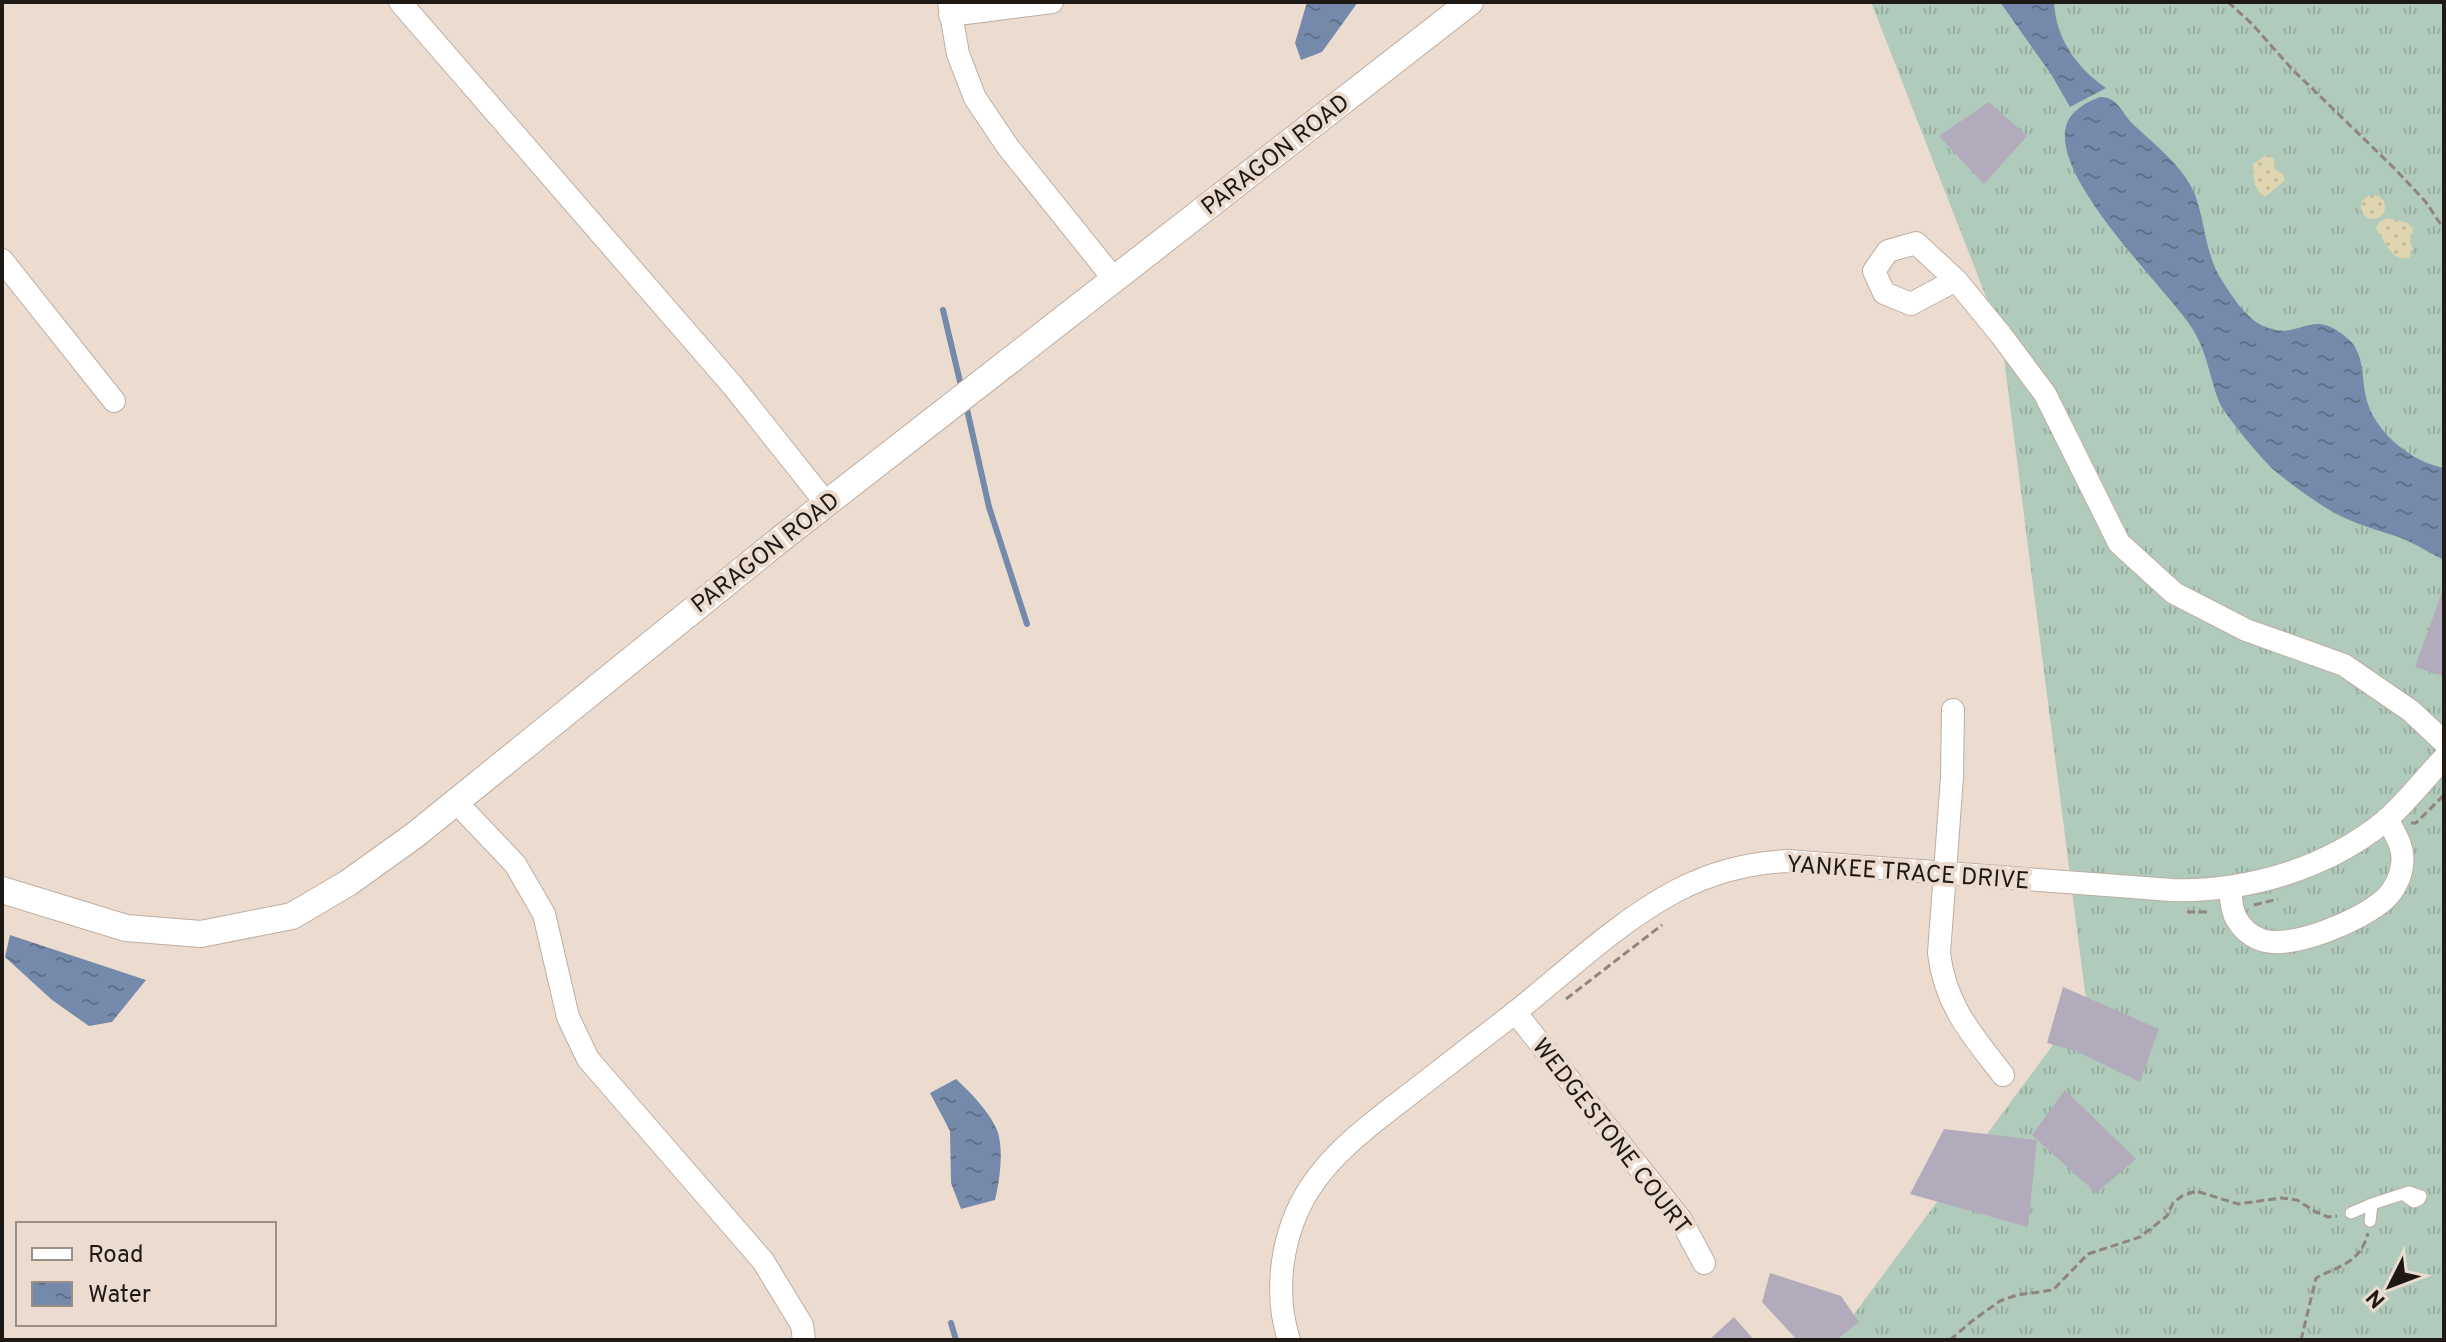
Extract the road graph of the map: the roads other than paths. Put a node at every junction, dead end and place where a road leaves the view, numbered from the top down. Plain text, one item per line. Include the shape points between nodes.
1 (400, 2) edge
2 (1052, 2) edge
3 (1470, 2) edge
4 (950, 9) edge
5 (2, 260) edge
6 (1114, 279) junction
7 (1956, 280) dead end
8 (114, 401) dead end
9 (826, 503) junction
10 (1953, 710) dead end
11 (2444, 742) edge
12 (2444, 758) edge
13 (456, 802) junction
14 (2391, 828) junction
15 (1944, 873) junction
16 (2, 890) edge
17 (2231, 899) junction
18 (1515, 1012) junction
19 (2003, 1075) dead end
20 (2404, 1195) dead end
21 (2372, 1204) junction
22 (2351, 1213) road end
23 (2370, 1221) road end
24 (1704, 1263) dead end
25 (804, 1340) edge
26 (1289, 1340) edge

1 - 9 street via 733,386
2 - 4 street
3 - 6 street, PARAGON ROAD
4 - 6 street via 958,54 975,98
5 - 8 street
6 - 9 street, PARAGON ROAD
7 - 11 street via 2045,394 2119,543 2174,593 2246,630 2344,665 2411,711
9 - 13 street, PARAGON ROAD
10 - 15 street
12 - 14 street, YANKEE TRACE DRIVE
13 - 16 street, PARAGON ROAD via 348,883 292,916 243,926 201,934 126,928
13 - 25 street via 515,864 544,914 568,1017 588,1059 763,1261 802,1325
14 - 17 street, YANKEE TRACE DRIVE
14 - 17 street via 2403,865 2393,889 2385,900 2345,923 2300,939 2260,940 2233,915
15 - 17 street, YANKEE TRACE DRIVE
15 - 18 street, YANKEE TRACE DRIVE via 1787,861 1737,867 1659,900
15 - 19 street via 1941,975 1962,1021
18 - 24 street, WEDGESTONE COURT via 1681,1220
18 - 26 street, YANKEE TRACE DRIVE via 1372,1124 1315,1181 1285,1248 1282,1304
20 - 21 lane
21 - 22 lane
21 - 23 lane

